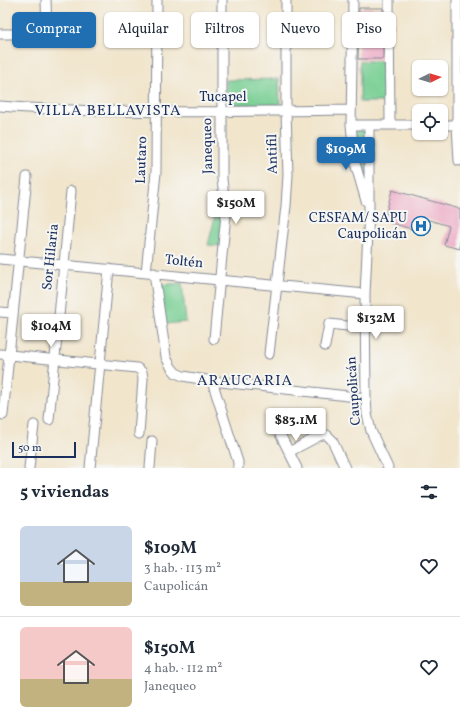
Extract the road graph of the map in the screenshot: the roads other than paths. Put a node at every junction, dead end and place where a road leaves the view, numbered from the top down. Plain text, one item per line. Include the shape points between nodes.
1 (46, 0) edge
2 (157, 0) edge
3 (222, 0) edge
4 (286, 0) edge
5 (353, 0) edge
6 (389, 0) edge
7 (457, 0) edge
8 (46, 12) edge
9 (0, 34) edge
10 (12, 34) edge
11 (458, 60) edge
12 (0, 106) edge
13 (351, 110) junction
14 (157, 111) junction
15 (222, 111) junction
16 (286, 111) junction
17 (351, 125) junction
18 (369, 125) junction
19 (390, 125) junction
20 (412, 125) edge
21 (448, 125) edge
22 (459, 125) edge
23 (459, 161) edge
24 (27, 177) dead end
25 (71, 191) dead end
26 (369, 212) junction
27 (0, 259) edge
28 (18, 260) junction
29 (64, 265) junction
30 (109, 269) junction
31 (150, 273) junction
32 (220, 280) junction
33 (276, 285) junction
34 (365, 294) junction
35 (0, 312) edge
36 (13, 313) junction
37 (366, 328) junction
38 (214, 339) dead end
39 (325, 346) dead end
40 (269, 354) dead end
41 (4, 355) edge
42 (55, 359) junction
43 (99, 364) junction
44 (212, 381) junction
45 (366, 398) junction
46 (3, 415) dead end
47 (49, 420) dead end
48 (34, 425) dead end
49 (276, 426) dead end
50 (139, 434) dead end
51 (152, 441) dead end
52 (289, 452) junction
53 (29, 468) edge
54 (90, 468) edge
55 (150, 468) edge
56 (238, 468) edge
57 (297, 468) edge
58 (345, 468) edge
59 (388, 468) edge

1 - 8 street
2 - 14 street, Lautaro
3 - 15 street, Janequeo
4 - 16 street, Antifil
5 - 13 street, Caupolicán
6 - 19 street
7 - 11 street
9 - 10 street
11 - 22 street
12 - 14 street, Tucapel
13 - 16 street, Tucapel
13 - 17 street, Caupolicán
14 - 15 street, Tucapel
14 - 31 street, Lautaro
15 - 16 street, Tucapel
15 - 32 street, Janequeo via 222,179 226,214
16 - 33 street, Antifil via 288,175
17 - 18 street
17 - 26 street, Caupolicán via 355,163
18 - 19 street
18 - 26 street, Caupolicán
19 - 20 street
21 - 22 street
22 - 23 street
24 - 28 street
25 - 29 street, Sor Hilaria
26 - 34 street, Caupolicán
27 - 28 street, Toltén
28 - 29 street, Toltén
28 - 36 street
29 - 30 street, Toltén
29 - 42 street, Sor Hilaria
30 - 31 street, Toltén
30 - 43 street
31 - 32 street, Toltén
31 - 44 street, Lautaro via 166,357 171,367 183,376
32 - 33 street, Toltén
32 - 38 street, Janequeo
33 - 34 street, Toltén
33 - 40 street, Antifil
34 - 37 street, Caupolicán
35 - 36 street
36 - 41 street
37 - 39 street via 329,324
37 - 45 street, Caupolicán
41 - 42 street
41 - 46 street
42 - 43 street
42 - 47 street, Sor Hilaria
43 - 50 street via 137,368 142,372
43 - 54 street
44 - 45 street
44 - 56 street
45 - 59 street, Caupolicán via 371,431
48 - 53 street
49 - 52 street
51 - 55 street
52 - 57 street
52 - 58 street via 321,435 327,435

